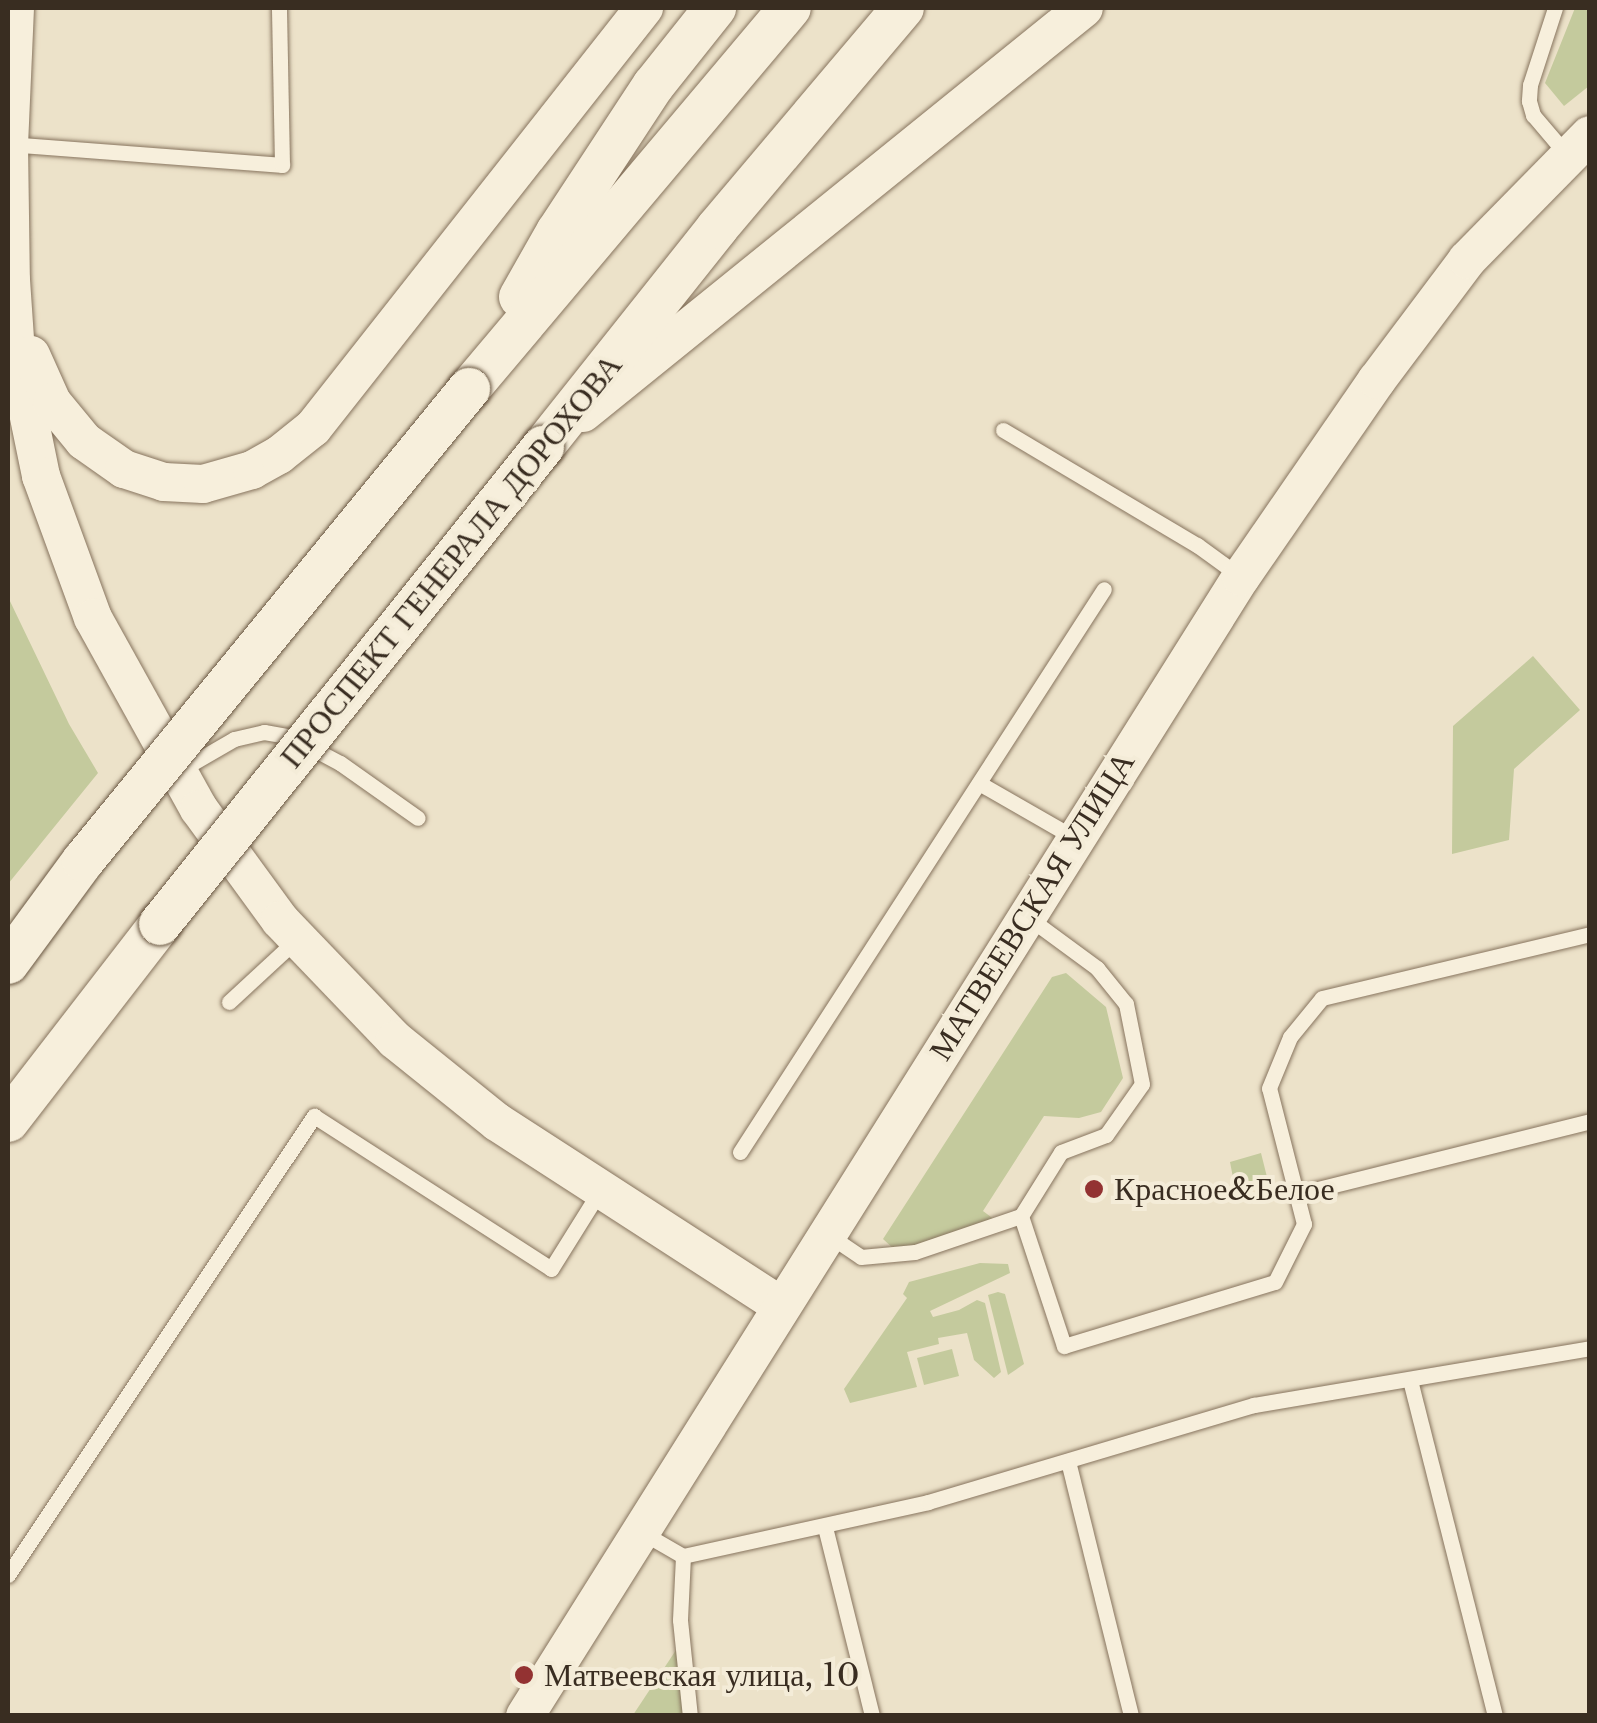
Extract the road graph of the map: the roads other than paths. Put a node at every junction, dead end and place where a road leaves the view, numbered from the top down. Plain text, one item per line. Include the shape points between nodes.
1 (15, 8) edge
2 (279, 8) edge
3 (644, 8) edge
4 (715, 8) edge
5 (790, 8) edge
6 (903, 8) edge
7 (1084, 8) edge
8 (1555, 8) edge
9 (9, 144) edge
10 (1578, 145) edge
11 (11, 280) junction
12 (469, 389) junction
13 (1003, 430) dead end
14 (543, 447) junction
15 (1240, 577) junction
16 (1104, 589) dead end
17 (177, 772) junction
18 (980, 783) junction
19 (418, 818) dead end
20 (1073, 838) junction
21 (1024, 915) junction
22 (1590, 934) edge
23 (297, 938) junction
24 (8, 964) edge
25 (229, 1002) dead end
26 (8, 1121) edge
27 (1590, 1121) edge
28 (740, 1152) dead end
29 (601, 1189) junction
30 (1298, 1194) junction
31 (1021, 1216) junction
32 (826, 1234) junction
33 (781, 1306) junction
34 (1590, 1348) edge
35 (1410, 1380) junction
36 (1068, 1461) junction
37 (825, 1527) junction
38 (639, 1531) junction
39 (682, 1556) junction
40 (8, 1574) edge
41 (540, 1706) edge
42 (690, 1716) edge
43 (872, 1716) edge
44 (1131, 1716) edge
45 (1495, 1716) edge

1 - 9 street
2 - 9 lane via 282,166
3 - 11 street via 312,428 252,470 203,484 164,482 124,469 84,441 52,402 28,348
4 - 12 main road via 653,86 557,232
5 - 12 main road
6 - 14 main road, ПРОСПЕКТ ГЕНЕРАЛА ДОРОХОВА
7 - 14 street
8 - 10 lane via 1529,101 1533,115
9 - 11 street
10 - 15 street, МАТВЕЕВСКАЯ УЛИЦА via 1467,260
11 - 17 street via 16,354 60,538 93,618
12 - 24 main road, bridge via 84,861
13 - 15 lane
14 - 26 main road, ПРОСПЕКТ ГЕНЕРАЛА ДОРОХОВА, bridge
15 - 20 street, МАТВЕЕВСКАЯ УЛИЦА
16 - 18 lane
17 - 19 lane via 234,739 264,732 291,737
17 - 23 street
18 - 20 lane
18 - 28 lane
20 - 21 street, МАТВЕЕВСКАЯ УЛИЦА
21 - 31 lane via 1097,968 1126,1004 1142,1084 1106,1135 1061,1152
21 - 32 street, МАТВЕЕВСКАЯ УЛИЦА
22 - 30 lane via 1322,998 1290,1037 1270,1088
23 - 25 lane
23 - 29 street via 433,1072
27 - 30 lane
29 - 33 street
29 - 40 lane via 550,1269 314,1116
30 - 31 lane via 1304,1224 1275,1282 1064,1346
31 - 32 lane via 915,1252 860,1256
32 - 33 street, МАТВЕЕВСКАЯ УЛИЦА
33 - 38 street, МАТВЕЕВСКАЯ УЛИЦА
34 - 35 lane
35 - 36 lane via 1254,1405
35 - 45 lane
36 - 37 lane
36 - 44 lane
37 - 39 lane
37 - 43 lane
38 - 39 lane
38 - 41 street, МАТВЕЕВСКАЯ УЛИЦА
39 - 42 lane via 680,1620

